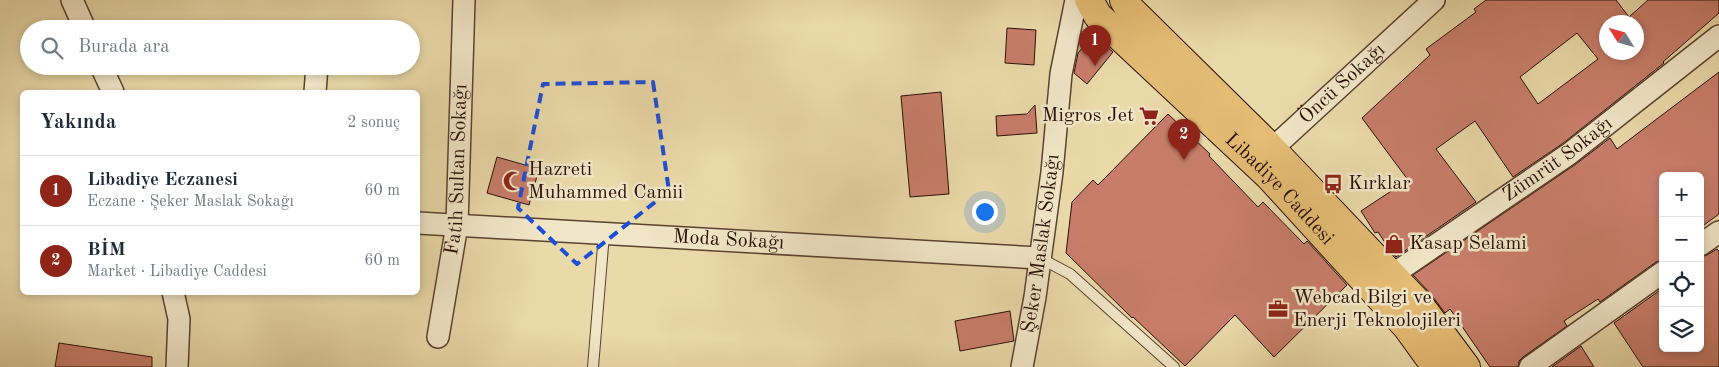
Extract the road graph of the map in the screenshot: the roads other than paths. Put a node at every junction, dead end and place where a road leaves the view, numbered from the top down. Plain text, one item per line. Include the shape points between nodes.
1 (72, 0) edge
2 (464, 0) edge
3 (1076, 0) edge
4 (1089, 0) edge
5 (1124, 0) edge
6 (1434, 0) edge
7 (80, 20) edge
8 (1719, 36) edge
9 (106, 75) edge
10 (316, 75) edge
11 (112, 90) edge
12 (315, 90) edge
13 (1272, 149) junction
14 (1269, 176) junction
15 (420, 223) edge
16 (458, 225) junction
17 (1719, 232) edge
18 (604, 234) junction
19 (1704, 242) edge
20 (1040, 258) junction
21 (1392, 275) junction
22 (1659, 275) edge
23 (174, 295) edge
24 (438, 337) dead end
25 (178, 367) edge
26 (592, 367) edge
27 (1022, 367) edge
28 (1174, 367) edge
29 (1436, 367) edge
30 (1466, 367) edge
31 (1530, 367) edge

1 - 7 street
2 - 16 street, Fatih Sultan Sokağı
3 - 20 street, Şeker Maslak Sokağı via 1061,74
4 - 14 main road, Libadiye Caddesi via 1098,16
5 - 13 main road, Libadiye Caddesi
6 - 13 street, Öncü Sokağı
8 - 21 street, Zümrüt Sokağı via 1569,154
9 - 11 street
10 - 12 street
13 - 14 street
13 - 21 main road, Libadiye Caddesi
14 - 29 main road, Libadiye Caddesi via 1407,327
15 - 16 street, Moda Sokağı
16 - 18 street, Moda Sokağı
16 - 24 street, Fatih Sultan Sokağı
17 - 19 street
18 - 20 street, Moda Sokağı
18 - 26 lane
20 - 27 street, Şeker Maslak Sokağı
20 - 28 lane via 1070,274
21 - 30 main road, Libadiye Caddesi via 1419,304
22 - 31 street
23 - 25 street via 179,319

